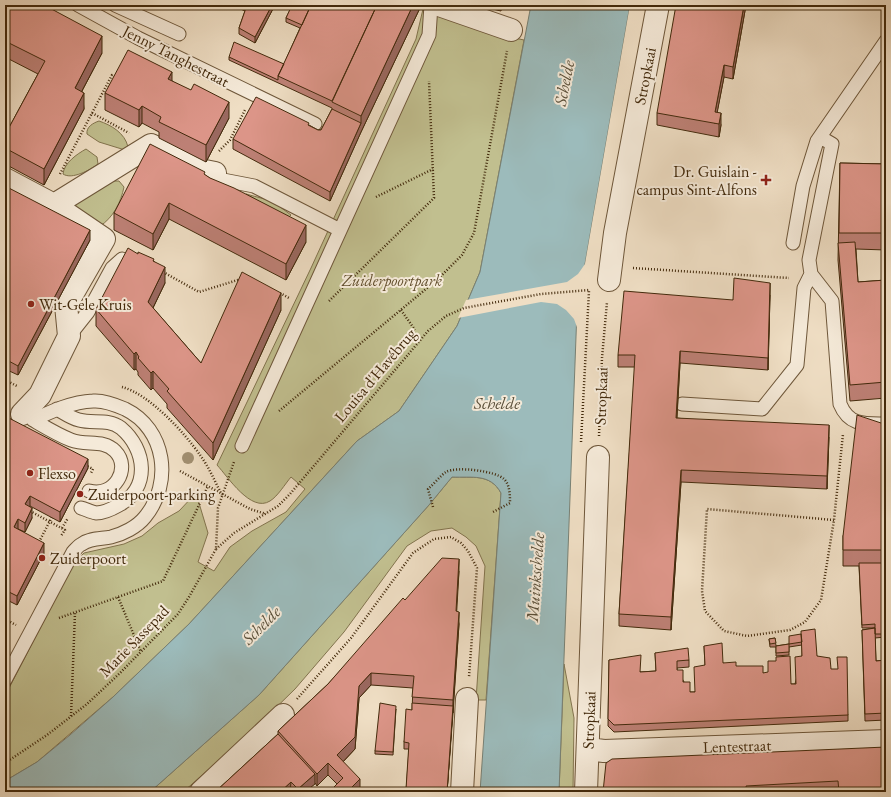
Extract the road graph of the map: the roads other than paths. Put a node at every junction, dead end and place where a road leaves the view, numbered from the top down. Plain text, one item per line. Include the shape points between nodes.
1 (78, 5) edge
2 (115, 5) edge
3 (431, 5) edge
4 (439, 5) edge
5 (658, 5) edge
6 (511, 30) road end
7 (179, 34) dead end
8 (886, 41) edge
9 (315, 124) dead end
10 (820, 137) junction
11 (215, 173) joint
12 (5, 179) edge
13 (50, 203) junction
14 (340, 230) junction
15 (793, 243) dead end
16 (122, 258) edge
17 (609, 273) road end
18 (810, 277) junction
19 (69, 336) junction
20 (682, 404) dead end
21 (57, 410) junction
22 (20, 412) edge
23 (886, 424) edge
24 (242, 446) road end
25 (598, 457) road end
26 (89, 491) dead end
27 (81, 508) dead end
28 (5, 680) edge
29 (467, 699) road end
30 (282, 715) road end
31 (886, 741) edge
32 (588, 749) junction
33 (201, 792) edge
34 (462, 792) edge
35 (586, 792) edge

1 - 9 lane, Jenny Tanghestraat via 138,38
2 - 7 lane
3 - 14 lane via 430,35
4 - 6 street
5 - 17 street, Stropkaai
8 - 10 lane
10 - 15 lane via 803,186
10 - 18 lane via 832,144 809,260
11 - 13 street via 200,170 152,145
11 - 14 lane via 223,180 254,186
12 - 13 street
13 - 19 street via 104,239 66,305
14 - 24 lane
16 - 19 lane via 112,268 88,312
18 - 20 lane via 804,288 797,365 762,409
18 - 23 lane via 832,301 840,404 844,415 854,422
19 - 22 street via 40,395
21 - 22 lane
21 - 27 lane via 80,421 107,422 119,427 138,450 142,463 141,478 126,502 112,510 96,513
21 - 28 lane via 75,403 95,401 116,405 135,414 149,427 158,443 162,479 156,500 145,518 131,530 82,543 73,552
22 - 26 lane via 72,440 104,443 116,452 122,463 120,476 114,486 98,494
25 - 32 street, Stropkaai
29 - 34 street
30 - 33 street
31 - 32 street, Lentestraat via 604,751
32 - 35 street, Stropkaai

